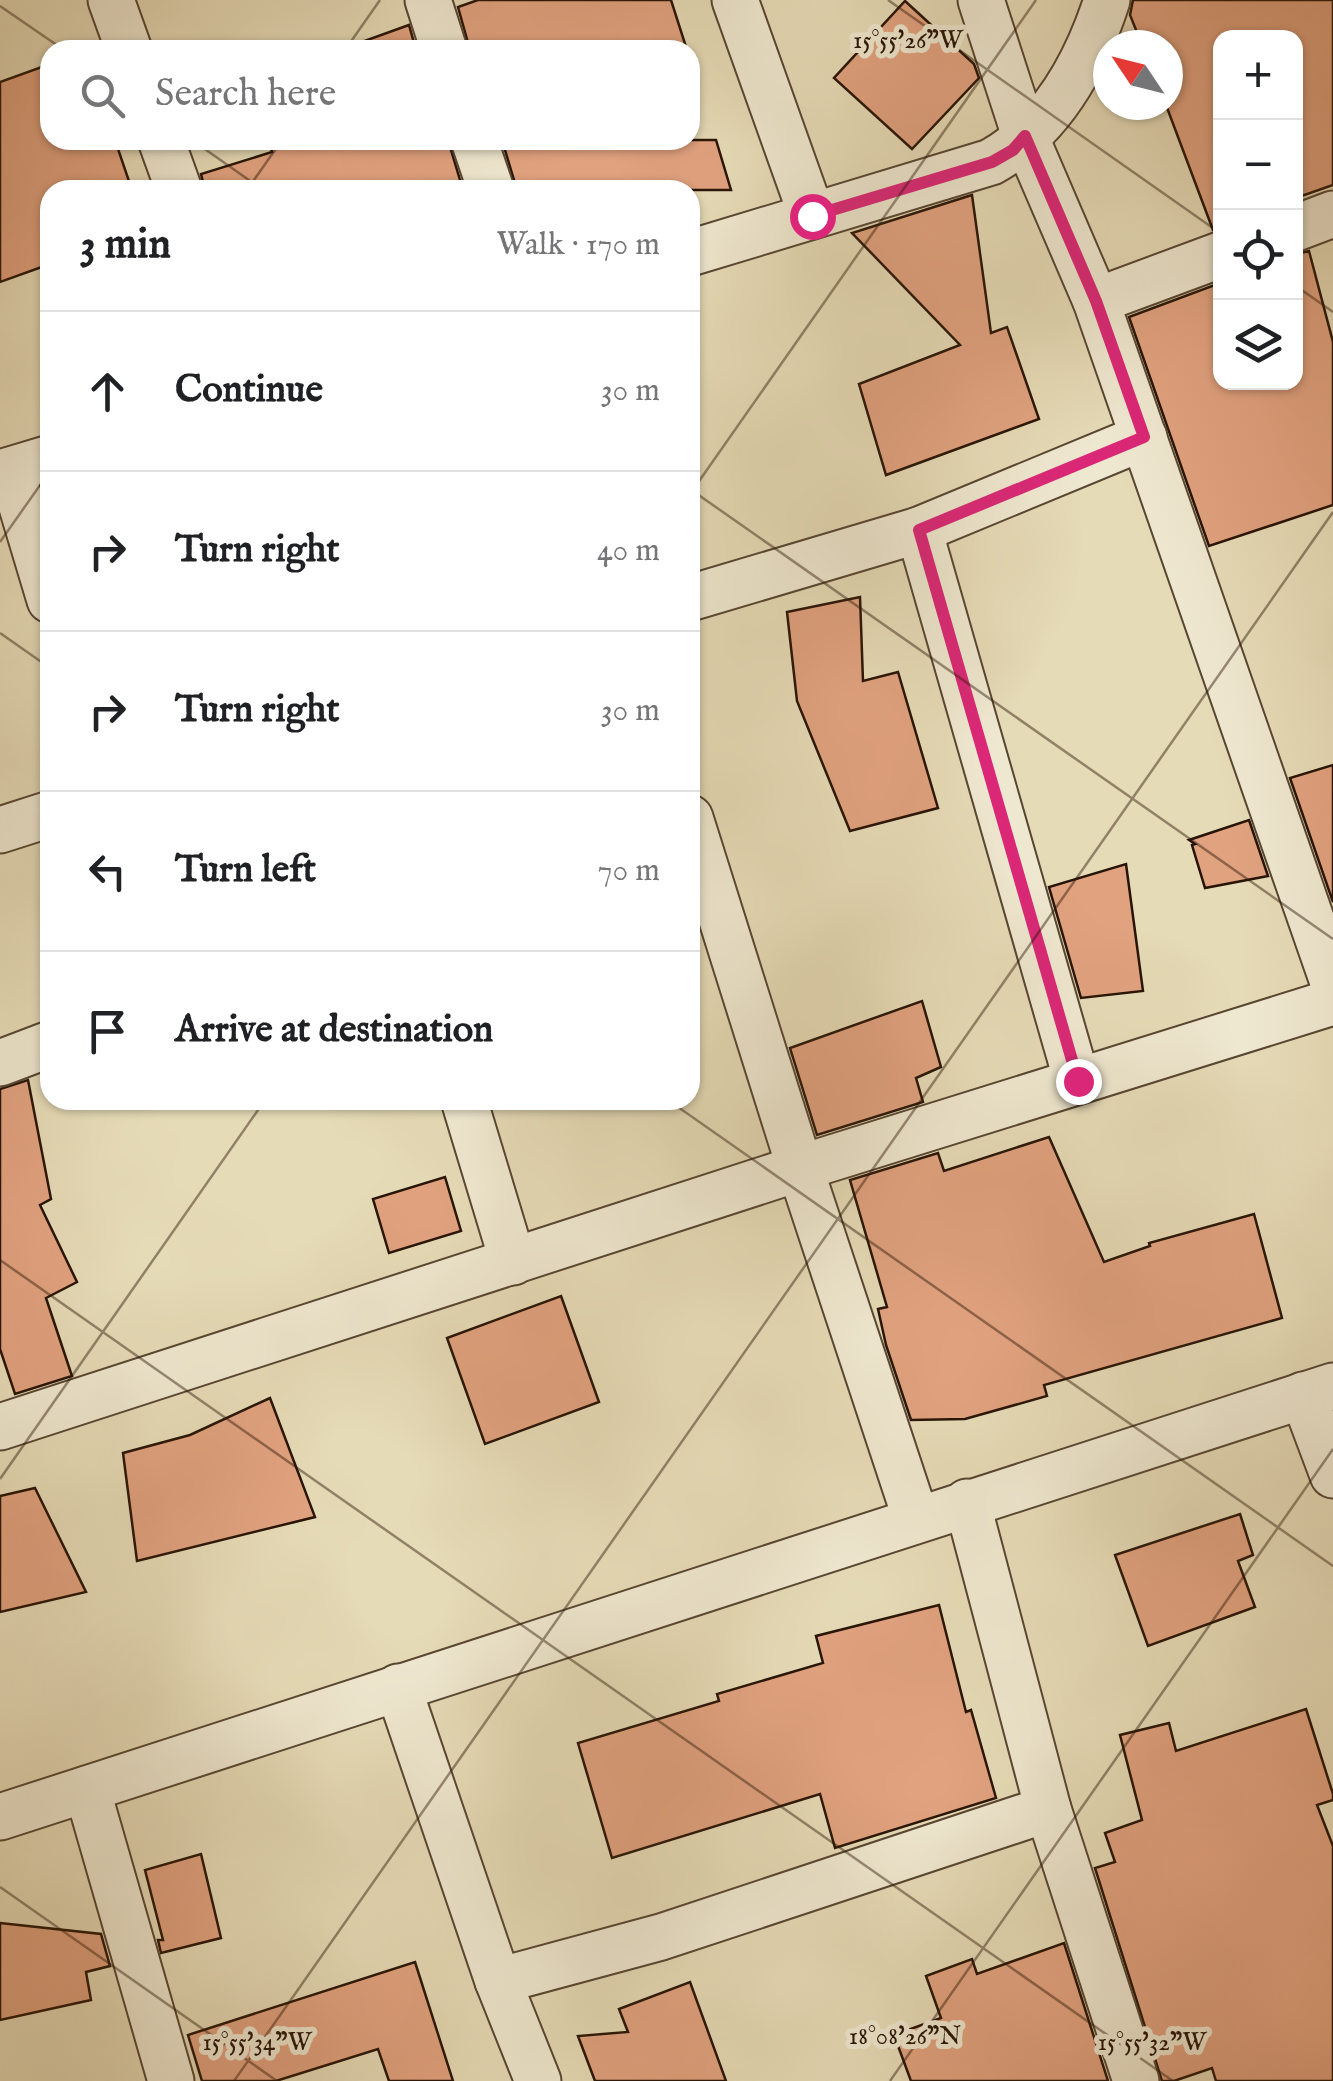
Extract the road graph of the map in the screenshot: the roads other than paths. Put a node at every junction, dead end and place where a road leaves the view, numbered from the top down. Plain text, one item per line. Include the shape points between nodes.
1 (111, 0) edge
2 (428, 0) edge
3 (734, 0) edge
4 (981, 0) edge
5 (1107, 0) edge
6 (125, 40) edge
7 (441, 40) edge
8 (1025, 136) junction
9 (166, 150) edge
10 (477, 150) edge
11 (176, 180) edge
12 (487, 180) edge
13 (1333, 214) edge
14 (812, 216) junction
15 (1303, 225) edge
16 (700, 250) edge
17 (1213, 258) edge
18 (1096, 301) junction
19 (1144, 437) junction
20 (20, 467) edge
21 (919, 530) junction
22 (40, 556) edge
23 (700, 595) edge
24 (40, 817) edge
25 (0, 830) edge
26 (700, 850) edge
27 (1333, 982) edge
28 (1333, 1002) edge
29 (40, 1048) edge
30 (0, 1064) edge
31 (1078, 1081) junction
32 (467, 1110) edge
33 (800, 1168) junction
34 (512, 1262) junction
35 (1318, 1391) edge
36 (0, 1426) edge
37 (1333, 1475) edge
38 (967, 1502) junction
39 (916, 1519) junction
40 (398, 1687) junction
41 (87, 1789) junction
42 (1048, 1809) junction
43 (0, 1817) edge
44 (498, 1980) junction
45 (171, 2081) edge
46 (538, 2081) edge
47 (1136, 2081) edge

1 - 6 street
2 - 7 street
3 - 14 street
4 - 8 street
5 - 8 street via 1058,104
8 - 14 street via 992,162
8 - 18 street
9 - 11 street
10 - 12 street
13 - 15 street
14 - 16 street
17 - 18 street
18 - 19 street
19 - 21 street
19 - 27 street
20 - 22 street
21 - 23 street
21 - 31 street
24 - 25 street
26 - 33 street
28 - 31 street
29 - 30 street
31 - 33 street
32 - 34 street
33 - 34 street
33 - 39 street
34 - 36 street
35 - 37 street
35 - 38 street
38 - 39 street
38 - 42 street
39 - 40 street
40 - 41 street
40 - 44 street
41 - 43 street
41 - 45 street
42 - 44 street via 662,1937
42 - 47 street
44 - 46 street

